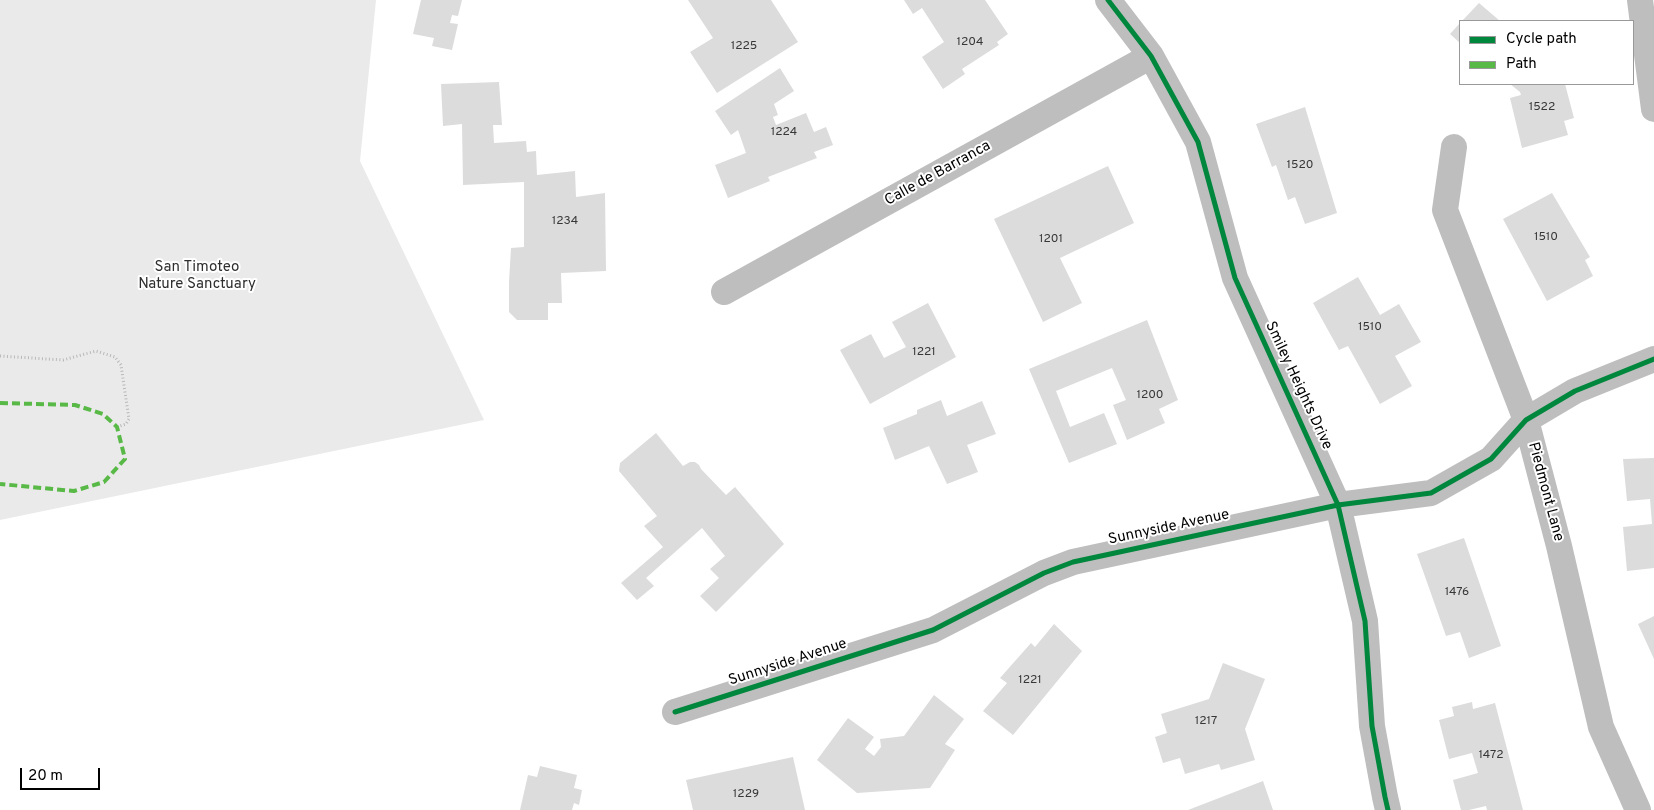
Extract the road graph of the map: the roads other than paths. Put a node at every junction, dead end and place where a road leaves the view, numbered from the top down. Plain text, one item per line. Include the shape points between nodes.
1 (1108, 0) edge
2 (1640, 0) edge
3 (1151, 56) junction
4 (1654, 109) edge
5 (1454, 147) dead end
6 (724, 292) dead end
7 (1654, 359) edge
8 (1526, 420) junction
9 (1338, 505) junction
10 (675, 712) dead end
11 (1388, 810) edge
12 (1638, 810) edge

1 - 3 street, Smiley Heights Drive
2 - 4 street
3 - 6 street, Calle de Barranca
3 - 9 street, Smiley Heights Drive via 1198,142 1235,278
5 - 8 street, Piedmont Lane via 1445,210
7 - 8 street, Sunnyside Avenue via 1575,391
8 - 9 street, Sunnyside Avenue via 1491,459 1431,493
8 - 12 street, Piedmont Lane via 1601,727
9 - 10 street, Sunnyside Avenue via 1073,562 1044,573 933,630
9 - 11 street, Smiley Heights Drive via 1365,621 1372,726

